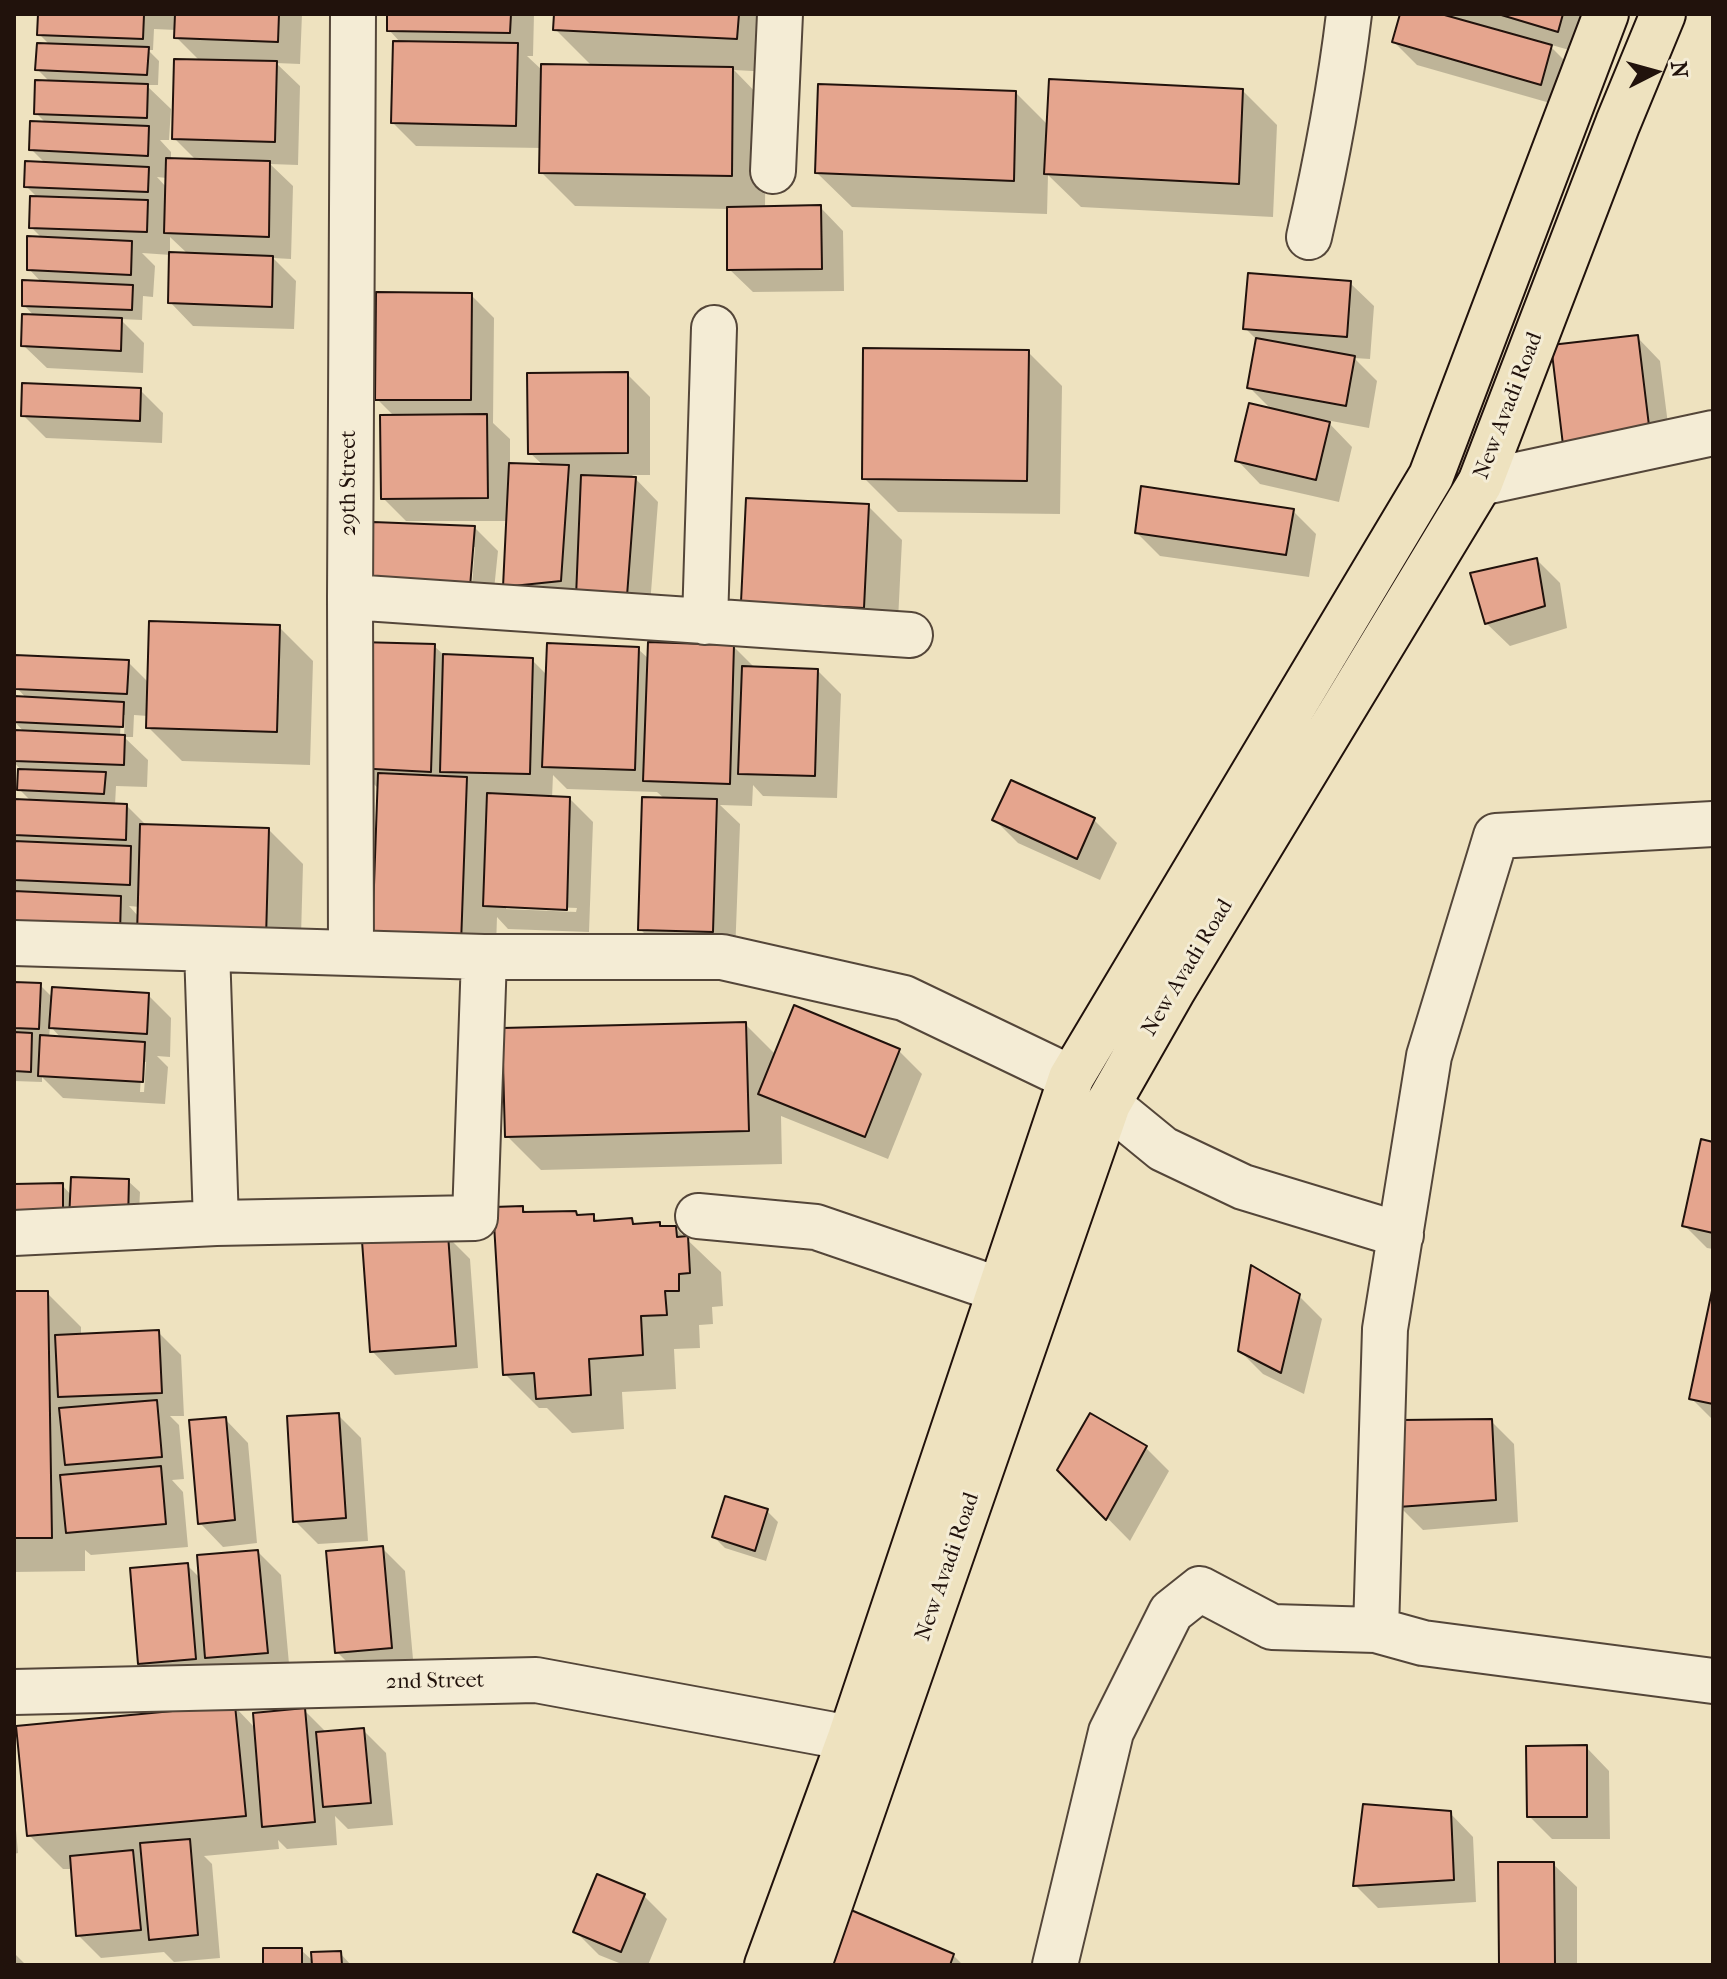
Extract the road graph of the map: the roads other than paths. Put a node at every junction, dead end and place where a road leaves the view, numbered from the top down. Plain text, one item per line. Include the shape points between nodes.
1 (353, 14) edge
2 (780, 14) edge
3 (1349, 14) edge
4 (1606, 14) edge
5 (1663, 14) edge
6 (773, 171) dead end
7 (1309, 237) dead end
8 (714, 328) dead end
9 (1713, 433) edge
10 (1480, 483) junction
11 (350, 597) junction
12 (705, 622) junction
13 (910, 635) dead end
14 (1713, 824) edge
15 (14, 943) edge
16 (207, 949) junction
17 (351, 951) junction
18 (484, 957) junction
19 (1071, 1078) junction
20 (1108, 1104) junction
21 (698, 1216) dead end
22 (216, 1223) junction
23 (14, 1233) edge
24 (1401, 1235) junction
25 (1000, 1290) junction
26 (1376, 1630) junction
27 (1713, 1681) edge
28 (14, 1692) edge
29 (850, 1738) junction
30 (767, 1965) edge
31 (809, 1965) edge
32 (1055, 1965) edge

1 - 11 street, 29th Street
2 - 6 street
3 - 7 street
4 - 19 main road, New Avadi Road via 1431,476
5 - 10 main road, New Avadi Road
8 - 12 street
9 - 10 street
10 - 20 main road, New Avadi Road
11 - 12 street
11 - 17 street, 29th Street
12 - 13 street
14 - 24 street via 1496,836 1429,1056
15 - 16 street
16 - 17 street
16 - 22 street
17 - 18 street
18 - 19 street via 722,957 904,998
18 - 22 street via 475,1218
19 - 25 main road, New Avadi Road
20 - 24 street via 1163,1149 1243,1187
20 - 31 main road, New Avadi Road
21 - 25 street via 816,1227
22 - 23 street
24 - 26 street via 1385,1329
25 - 29 main road, New Avadi Road
26 - 27 street via 1423,1643
26 - 32 street via 1272,1627 1200,1589 1171,1612 1111,1732
28 - 29 street, 2nd Street via 536,1680
29 - 30 main road, New Avadi Road

